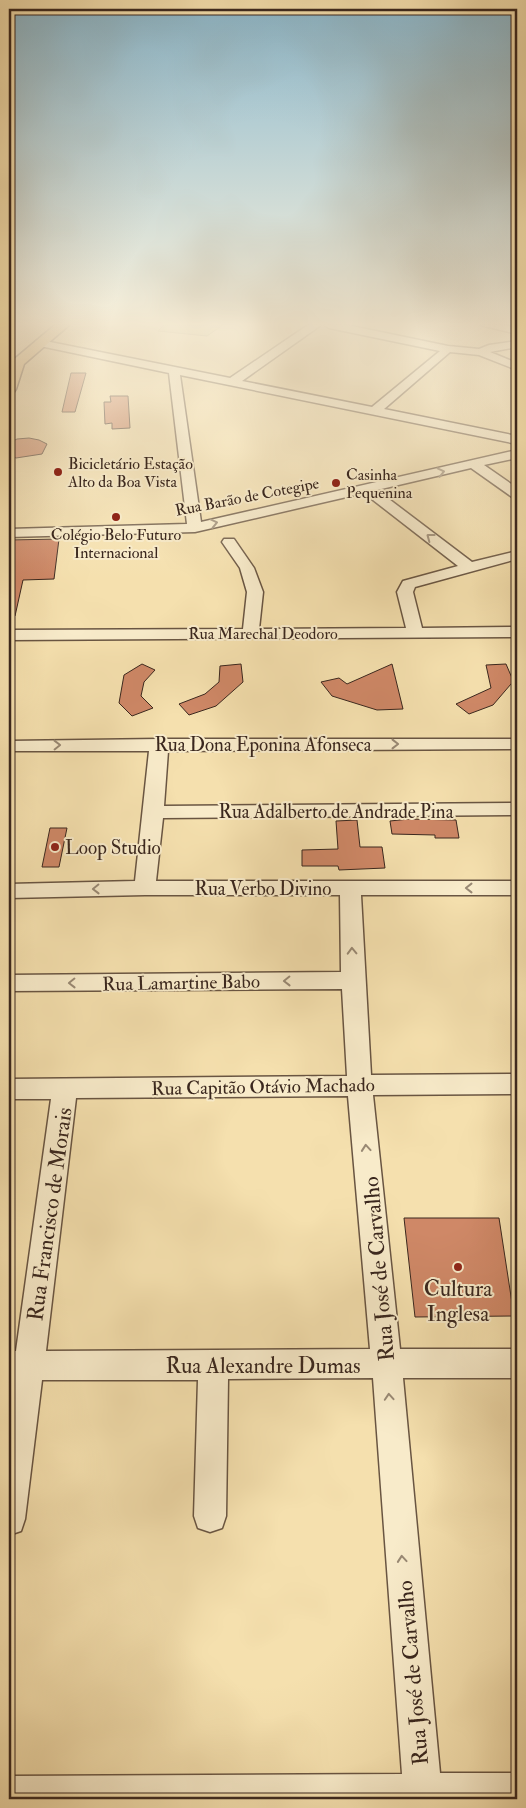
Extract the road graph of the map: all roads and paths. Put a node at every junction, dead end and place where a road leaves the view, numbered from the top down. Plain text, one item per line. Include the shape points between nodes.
1 (179, 409) edge
2 (372, 409) edge
3 (375, 410) joint
4 (517, 440) edge
5 (517, 454) edge
6 (472, 464) junction
7 (367, 489) junction
8 (517, 494) edge
9 (195, 528) junction
10 (9, 533) edge
11 (228, 542) dead end
12 (517, 555) edge
13 (469, 567) junction
14 (415, 632) junction
15 (517, 632) edge
16 (251, 633) junction
17 (9, 634) edge
18 (159, 744) junction
19 (517, 744) edge
20 (9, 746) edge
21 (517, 809) edge
22 (154, 812) junction
23 (145, 888) junction
24 (350, 888) junction
25 (517, 888) edge
26 (9, 891) edge
27 (353, 980) junction
28 (9, 983) edge
29 (517, 1084) edge
30 (360, 1085) junction
31 (66, 1088) junction
32 (9, 1089) edge
33 (517, 1363) edge
34 (213, 1364) junction
35 (387, 1365) junction
36 (19, 1366) edge
37 (210, 1516) dead end
38 (9, 1519) edge
39 (517, 1792) edge
40 (9, 1795) edge
41 (422, 1796) edge

1 - 9 street
2 - 3 street
3 - 4 street
5 - 6 street, Rua Barão de Cotegipe
7 -> 6 street, Rua Barão de Cotegipe
6 - 8 street
9 -> 7 street, Rua Barão de Cotegipe
13 -> 7 street
9 - 10 street, Rua Barão de Cotegipe
11 - 16 street via 248,568 255,592
12 - 13 street
13 - 14 street via 406,586
14 - 15 street, Rua Marechal Deodoro
14 - 16 street, Rua Marechal Deodoro
16 - 17 street, Rua Marechal Deodoro
18 -> 19 street, Rua Dona Eponina Afonseca
20 -> 18 street, Rua Dona Eponina Afonseca
18 - 22 street
21 - 22 street, Rua Adalberto de Andrade Pina
22 - 23 street
23 - 24 street, Rua Verbo Divino
23 -> 26 street, Rua Verbo Divino
25 -> 24 street, Rua Verbo Divino
27 -> 24 street, Rua José de Carvalho
27 -> 28 street, Rua Lamartine Babo
27 - 30 street, Rua José de Carvalho
29 - 30 street, Rua Capitão Otávio Machado
30 - 31 street, Rua Capitão Otávio Machado
35 -> 30 street, Rua José de Carvalho
31 - 32 street, Rua Capitão Otávio Machado
31 - 36 street, Rua Francisco de Morais
33 - 35 street, Rua Alexandre Dumas
34 - 35 street, Rua Alexandre Dumas
34 - 36 street, Rua Alexandre Dumas
34 - 37 street
41 -> 35 street, Rua José de Carvalho
36 - 38 street, Rua Francisco de Morais
39 - 41 street
40 - 41 street

